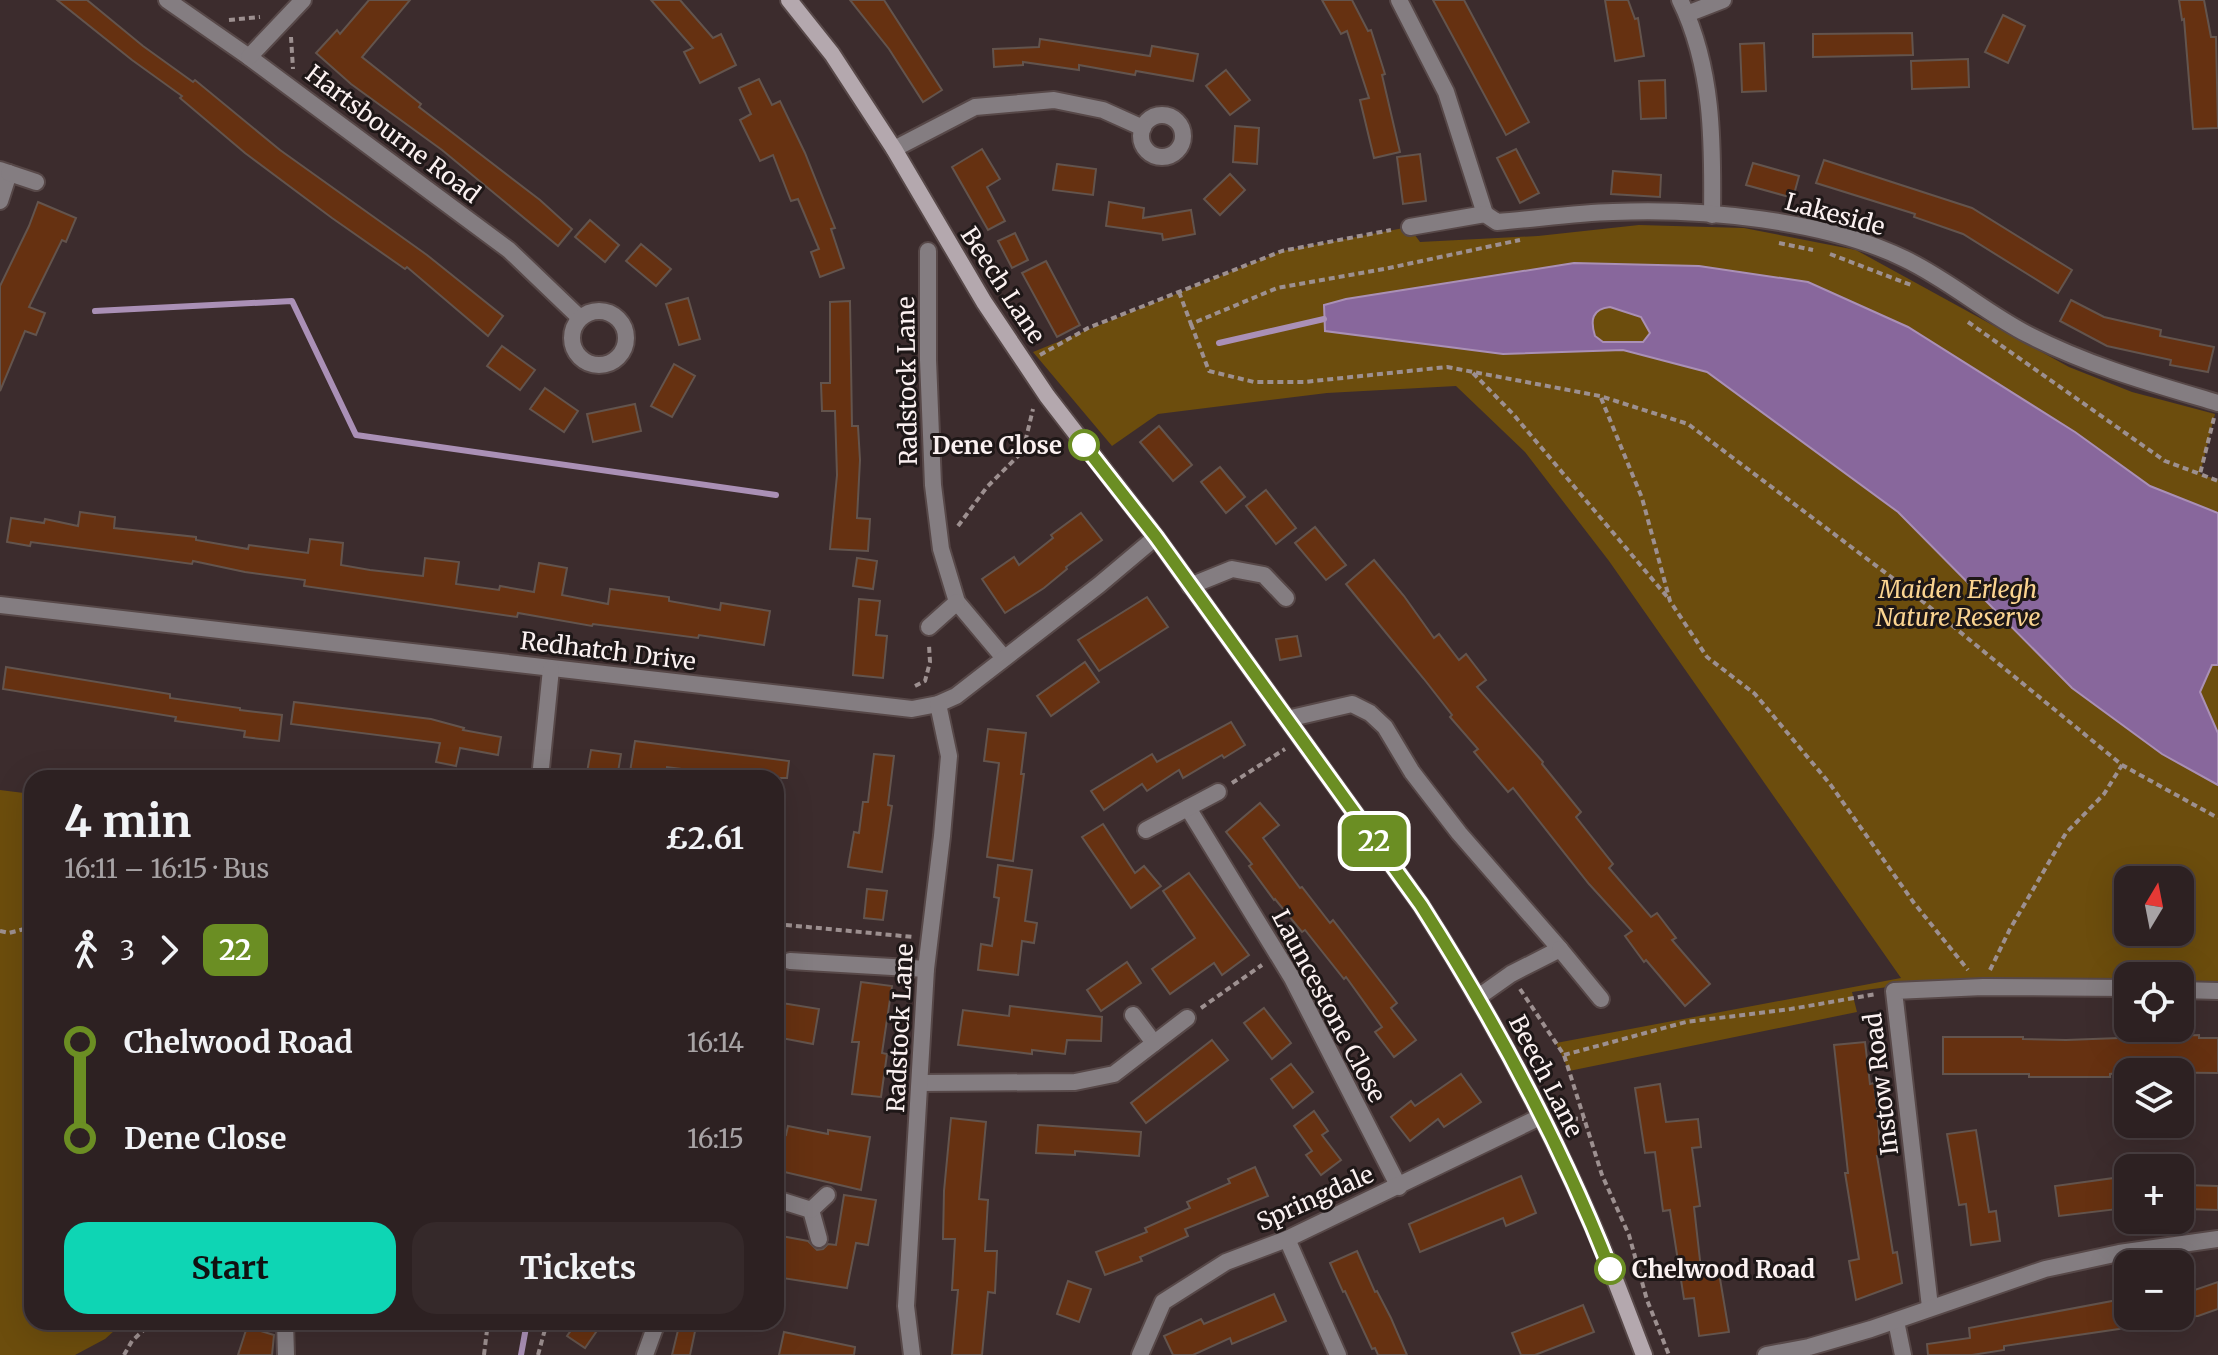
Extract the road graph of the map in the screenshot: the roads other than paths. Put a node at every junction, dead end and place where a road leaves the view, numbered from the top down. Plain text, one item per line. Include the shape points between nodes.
1 (167, 0) edge
2 (303, 0) edge
3 (789, 0) edge
4 (1399, 0) edge
5 (1723, 0) edge
6 (1684, 7) edge
7 (249, 57) junction
8 (1143, 128) dead end
9 (894, 149) junction
10 (5, 172) edge
11 (36, 182) dead end
12 (0, 201) edge
13 (1485, 214) junction
14 (1712, 215) junction
15 (1410, 227) road end
16 (928, 251) dead end
17 (580, 318) dead end
18 (2216, 408) edge
19 (1156, 537) junction
20 (1190, 586) junction
21 (1286, 598) dead end
22 (957, 602) junction
23 (0, 605) edge
24 (929, 627) road end
25 (1004, 658) junction
26 (551, 669) junction
27 (938, 704) junction
28 (1287, 719) junction
29 (541, 770) edge
30 (1218, 792) road end
31 (1188, 808) junction
32 (1146, 830) dead end
33 (1560, 949) junction
34 (790, 961) dead end
35 (926, 969) junction
36 (2114, 988) edge
37 (2194, 990) edge
38 (2218, 991) edge
39 (1477, 998) junction
40 (1601, 999) dead end
41 (1133, 1015) dead end
42 (1187, 1018) road end
43 (1154, 1043) junction
44 (921, 1083) junction
45 (1540, 1117) junction
46 (1399, 1187) junction
47 (827, 1195) dead end
48 (784, 1202) edge
49 (811, 1210) junction
50 (819, 1239) dead end
51 (1287, 1239) junction
52 (2218, 1239) edge
53 (1930, 1307) junction
54 (1896, 1321) junction
55 (285, 1330) edge
56 (654, 1330) edge
57 (286, 1355) edge
58 (645, 1355) edge
59 (912, 1355) edge
60 (1140, 1355) edge
61 (1338, 1355) edge
62 (1644, 1355) edge
63 (1766, 1355) edge
64 (1903, 1355) edge

1 - 7 street, Hartsbourne Road
2 - 7 street
3 - 9 street, Beech Lane via 832,54
4 - 13 street via 1446,92
5 - 6 street
6 - 14 street via 1705,77 1713,134
7 - 17 street, Hartsbourne Road via 509,250
8 - 9 street via 1103,110 1054,100 975,107
9 - 19 street, Beech Lane via 984,302 1047,396
10 - 11 street
10 - 12 street
13 - 14 street, Lakeside via 1497,222 1614,212
13 - 15 street, Lakeside
14 - 18 street, Lakeside via 1849,238 1905,259 2027,334 2105,370
16 - 22 street, Radstock Lane via 933,485 941,549
19 - 20 street, Beech Lane
19 - 25 street, Redhatch Drive
20 - 21 street via 1232,569 1264,575
20 - 28 street, Beech Lane
22 - 24 street
22 - 25 street, Radstock Lane
23 - 26 street, Redhatch Drive
25 - 27 street, Redhatch Drive
26 - 27 street, Redhatch Drive via 879,707
26 - 29 street
27 - 35 street, Radstock Lane via 949,756
28 - 33 street via 1352,704 1370,713 1459,833
28 - 39 street, Beech Lane via 1421,905
30 - 31 street
31 - 32 street
31 - 46 street, Launcestone Close via 1277,954
33 - 39 street, Beech Lane
33 - 40 street
34 - 35 street
35 - 44 street, Radstock Lane
36 - 53 street, Instow Road via 1894,991
37 - 38 street
39 - 45 street, Beech Lane
41 - 43 street
42 - 43 street
43 - 44 street via 1114,1074 1075,1082
44 - 59 street, Radstock Lane via 906,1306
45 - 46 street, Springdale
45 - 62 street, Beech Lane via 1593,1224
46 - 51 street, Springdale
47 - 49 street
48 - 49 street
49 - 50 street
51 - 60 street, Springdale via 1226,1262 1163,1302
51 - 61 street
52 - 53 street via 2045,1269
53 - 54 street
54 - 63 street
54 - 64 street
55 - 57 street
56 - 58 street

